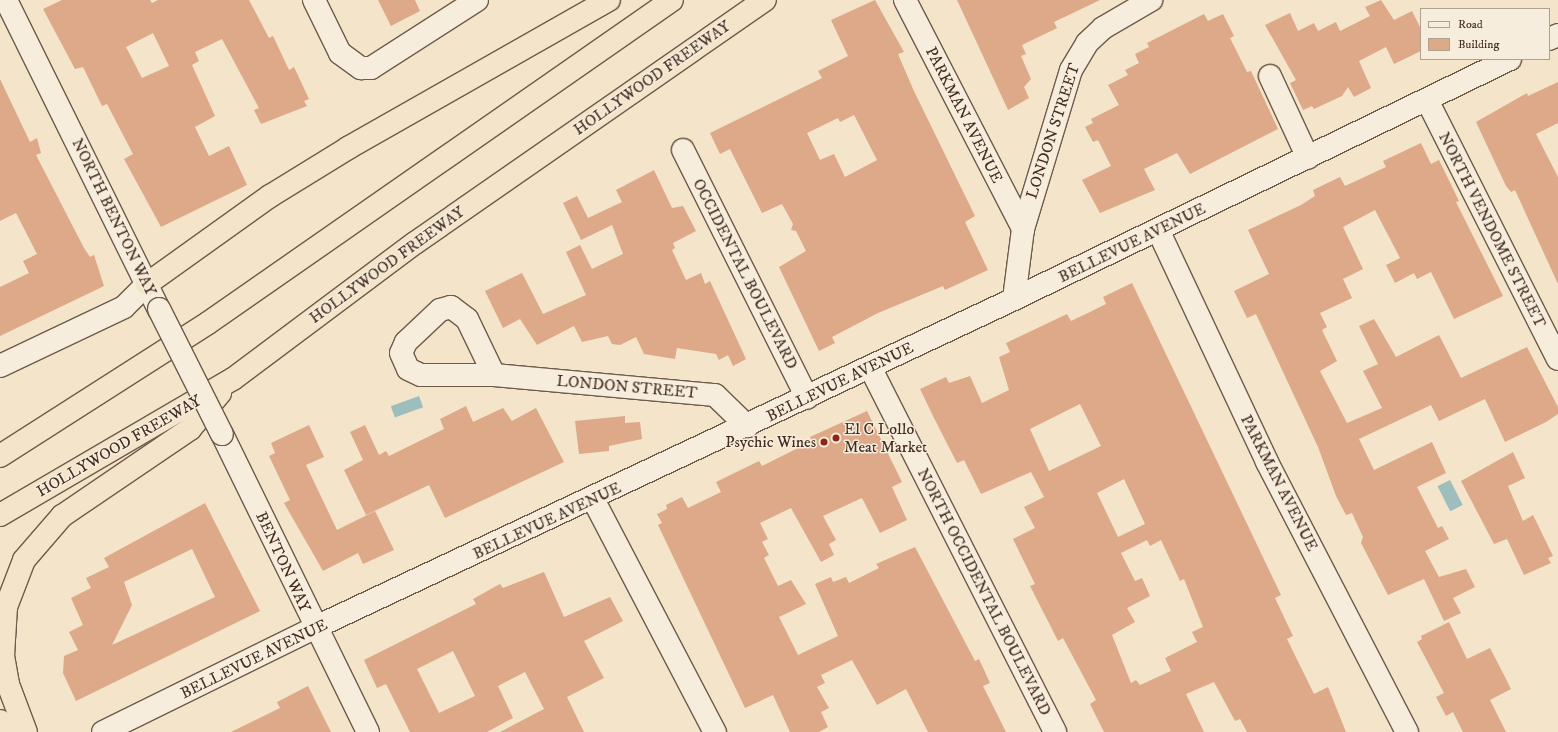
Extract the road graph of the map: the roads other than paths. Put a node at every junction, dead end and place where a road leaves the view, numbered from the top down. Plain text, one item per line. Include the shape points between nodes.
1 (6, 0) edge
2 (314, 0) edge
3 (477, 0) edge
4 (609, 0) edge
5 (672, 0) edge
6 (765, 0) edge
7 (905, 0) edge
8 (1151, 0) edge
9 (1508, 60) edge
10 (1270, 76) dead end
11 (1427, 100) junction
12 (683, 150) dead end
13 (1308, 158) junction
14 (1023, 229) junction
15 (1158, 230) junction
16 (147, 284) junction
17 (1014, 299) junction
18 (1558, 359) edge
19 (0, 366) edge
20 (870, 367) junction
21 (494, 375) dead end
22 (232, 379) junction
23 (807, 398) junction
24 (747, 426) junction
25 (222, 434) joint
26 (0, 456) edge
27 (593, 500) junction
28 (0, 515) edge
29 (314, 628) junction
30 (0, 721) edge
31 (6, 732) edge
32 (26, 732) edge
33 (103, 732) edge
34 (368, 732) edge
35 (715, 732) edge
36 (1055, 732) edge
37 (1407, 732) edge

1 - 16 street, NORTH BENTON WAY
2 - 3 street via 340,53 350,63 371,68
4 - 16 highway via 342,152 270,196
5 - 26 highway via 208,323
6 - 22 highway, HOLLYWOOD FREEWAY via 415,243
7 - 14 street, PARKMAN AVENUE
8 - 14 street, LONDON STREET via 1103,28 1077,57
9 - 11 street, BELLEVUE AVENUE
10 - 13 street
11 - 13 street, BELLEVUE AVENUE
11 - 18 street, NORTH VENDOME STREET
12 - 23 street, OCCIDENTAL BOULEVARD
13 - 15 street, BELLEVUE AVENUE
14 - 17 street, LONDON STREET
15 - 17 street, BELLEVUE AVENUE
15 - 37 street, PARKMAN AVENUE via 1267,462
16 - 19 street via 124,307
16 - 25 street, NORTH BENTON WAY, bridge
17 - 20 street, BELLEVUE AVENUE
20 - 23 street, BELLEVUE AVENUE
20 - 36 street, NORTH OCCIDENTAL BOULEVARD
21 - 24 street, LONDON STREET via 715,395
22 - 28 highway, HOLLYWOOD FREEWAY
22 - 32 highway via 190,429 62,516 24,560 6,607 2,656 8,684
23 - 24 street, BELLEVUE AVENUE
24 - 27 street, BELLEVUE AVENUE
25 - 29 street, BENTON WAY
27 - 29 street, BELLEVUE AVENUE
27 - 35 street
29 - 33 street, BELLEVUE AVENUE
29 - 34 street, BENTON WAY
30 - 31 highway

